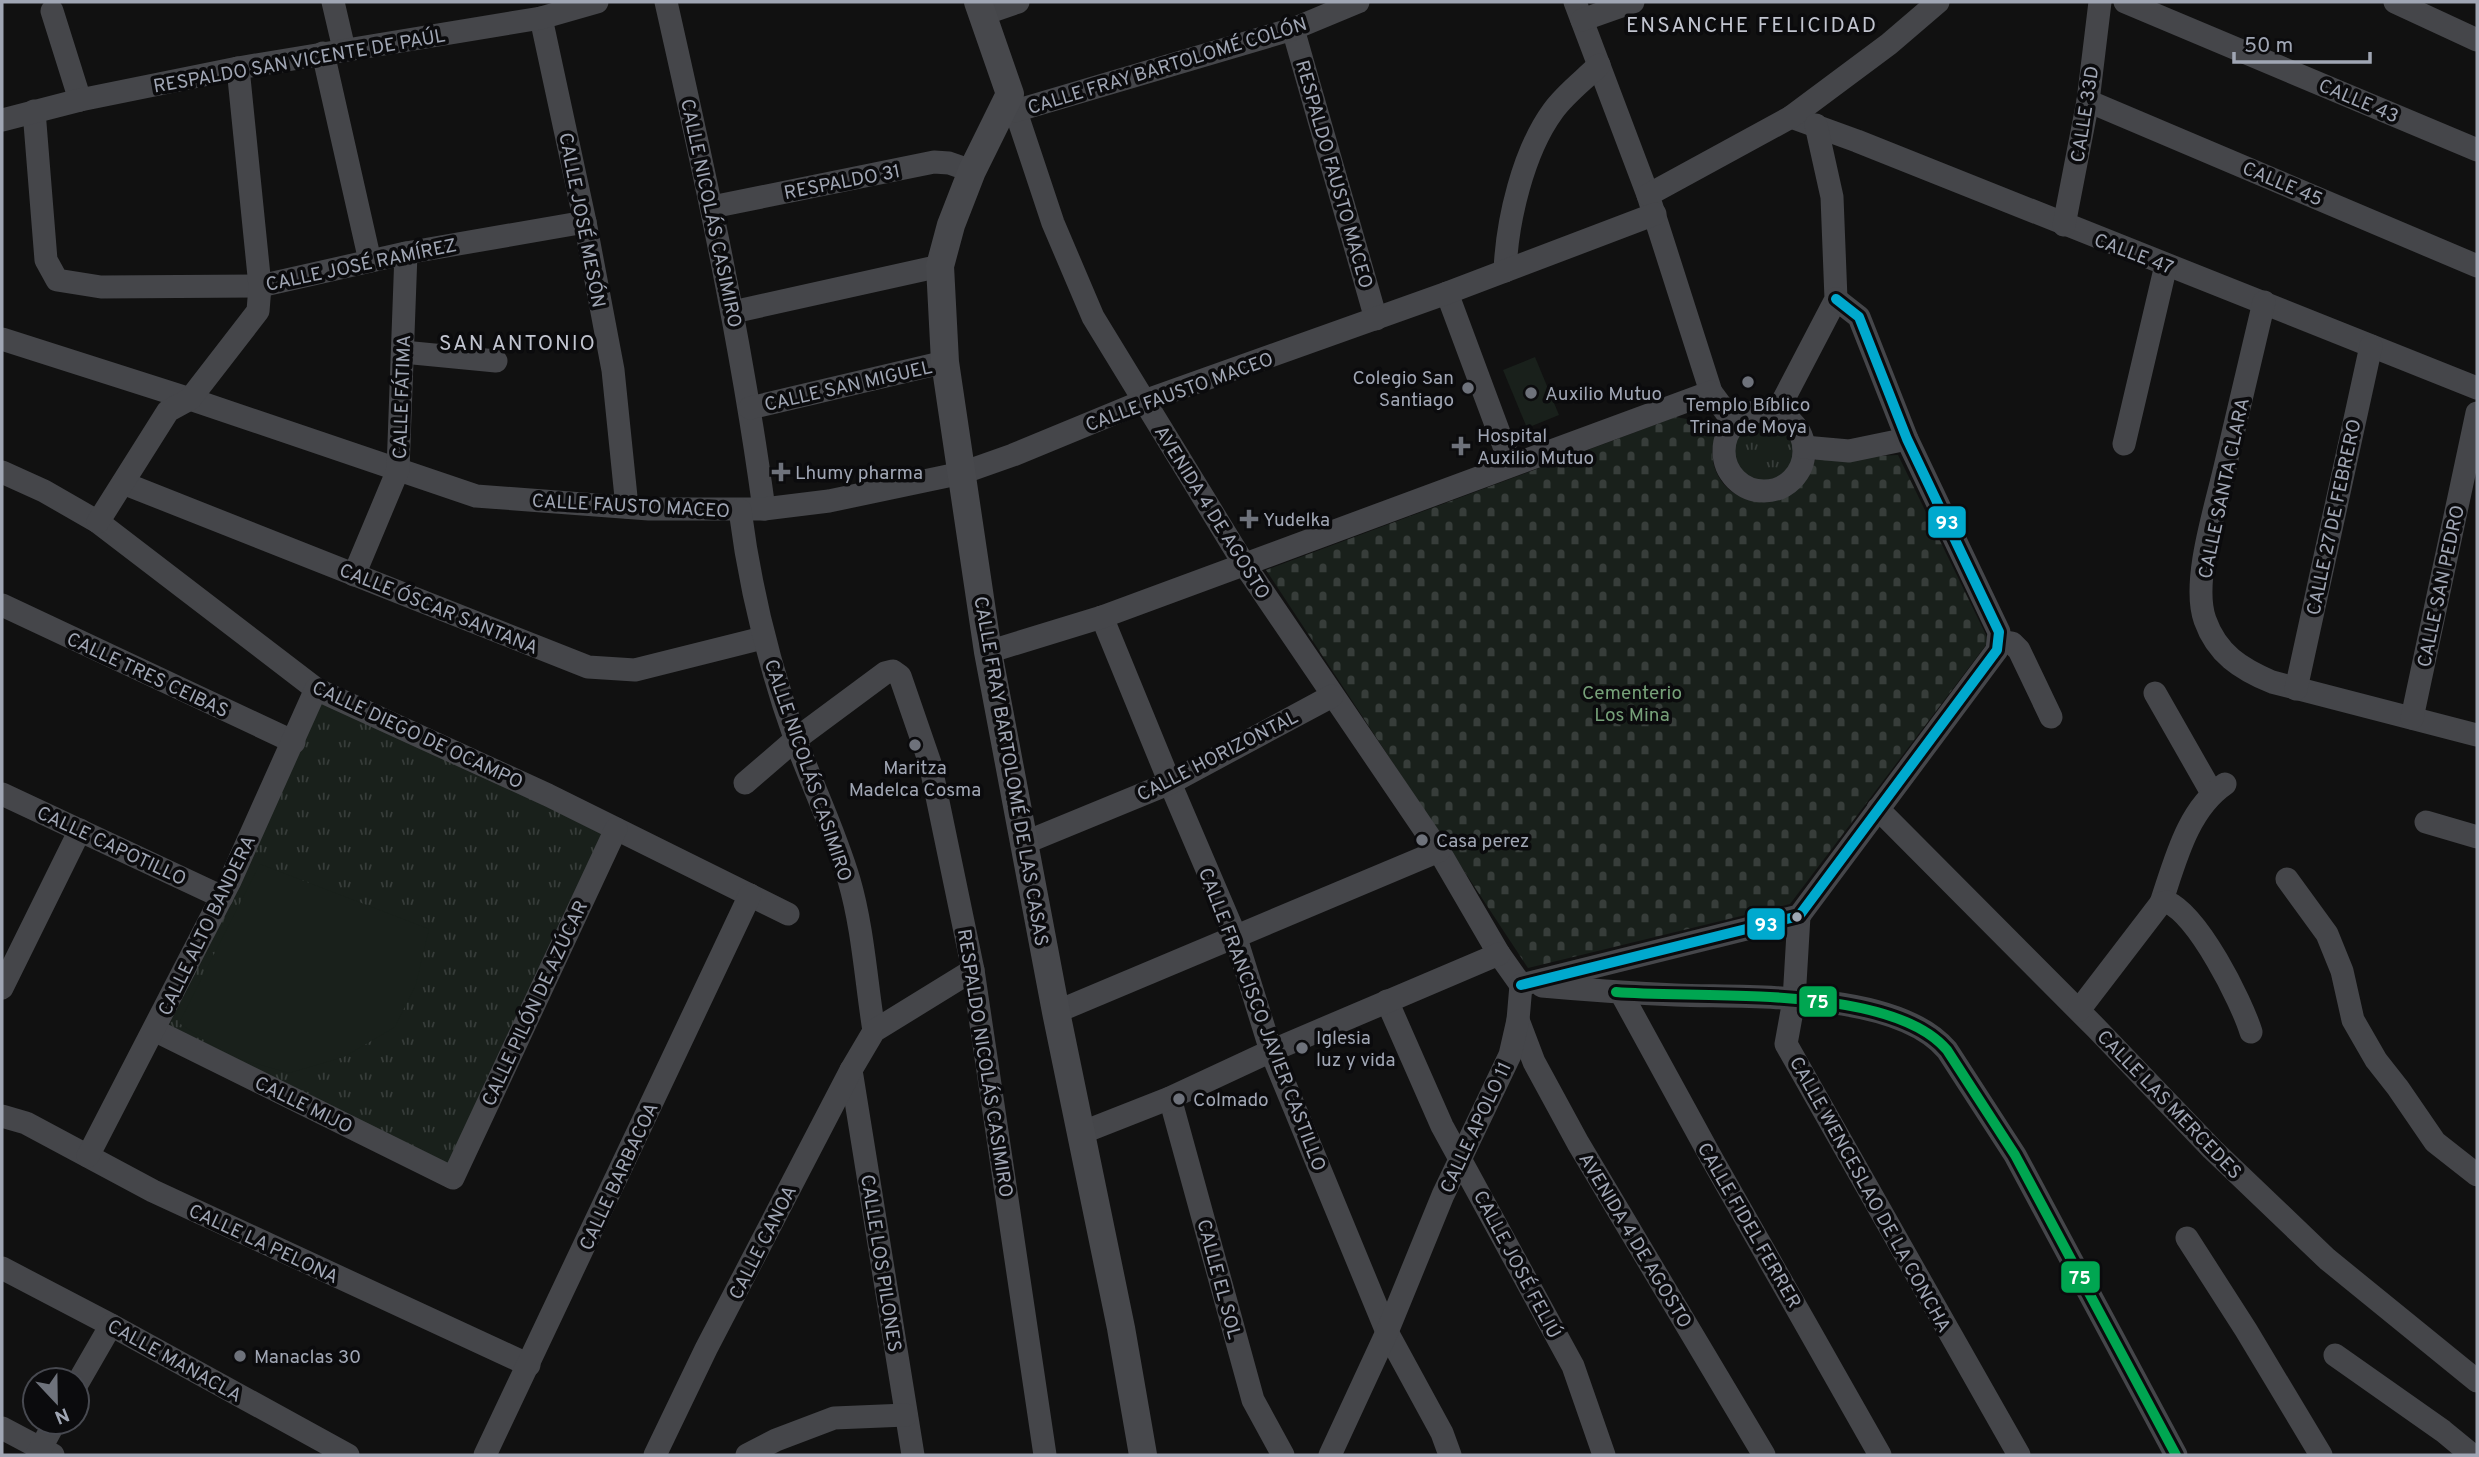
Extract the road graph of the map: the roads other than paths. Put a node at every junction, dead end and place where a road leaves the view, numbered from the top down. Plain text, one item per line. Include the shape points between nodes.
1 (333, 2) edge
2 (597, 2) edge
3 (666, 2) edge
4 (1018, 2) edge
5 (1358, 2) edge
6 (1633, 2) edge
7 (1938, 2) edge
8 (2100, 2) edge
9 (2125, 2) edge
10 (2395, 2) edge
11 (981, 8) edge
12 (52, 11) dead end
13 (1578, 11) edge
14 (541, 18) junction
15 (1293, 29) junction
16 (2477, 40) edge
17 (333, 51) junction
18 (1599, 65) junction
19 (238, 68) junction
20 (80, 100) junction
21 (2088, 100) junction
22 (1012, 103) junction
23 (34, 111) junction
24 (1791, 117) junction
25 (2, 120) edge
26 (1816, 125) junction
27 (2477, 150) edge
28 (972, 171) junction
29 (1652, 204) junction
30 (712, 206) junction
31 (585, 222) junction
32 (2064, 225) junction
33 (406, 253) junction
34 (370, 261) junction
35 (2166, 265) junction
36 (940, 266) junction
37 (2477, 266) edge
38 (1505, 271) junction
39 (260, 286) junction
40 (1447, 293) junction
41 (1836, 299) junction
42 (2264, 302) junction
43 (733, 312) junction
44 (1376, 318) junction
45 (2, 339) edge
46 (2371, 346) junction
47 (403, 352) junction
48 (496, 361) dead end
49 (945, 362) junction
50 (2477, 388) edge
51 (1711, 393) junction
52 (190, 399) junction
53 (1144, 401) junction
54 (750, 408) junction
55 (1777, 412) junction
56 (2477, 413) edge
57 (1734, 423) junction
58 (1907, 439) junction
59 (2124, 444) dead end
60 (1804, 447) junction
61 (1511, 465) junction
62 (398, 470) junction
63 (2, 472) edge
64 (962, 473) junction
65 (123, 484) junction
66 (627, 508) junction
67 (764, 509) junction
68 (740, 510) junction
69 (98, 522) junction
70 (1244, 564) junction
71 (354, 575) junction
72 (2, 605) edge
73 (1102, 617) junction
74 (763, 638) junction
75 (1999, 640) junction
76 (988, 652) junction
77 (316, 689) junction
78 (2296, 689) junction
79 (2155, 693) dead end
80 (1332, 696) junction
81 (2051, 717) dead end
82 (2412, 718) junction
83 (2477, 736) edge
84 (796, 739) junction
85 (294, 742) junction
86 (745, 783) dead end
87 (1170, 783) junction
88 (2, 794) edge
89 (1878, 809) junction
90 (2426, 822) dead end
91 (616, 829) junction
92 (80, 830) junction
93 (2477, 837) edge
94 (1024, 843) junction
95 (1438, 852) junction
96 (2287, 879) dead end
97 (750, 895) junction
98 (222, 897) junction
99 (2161, 903) junction
100 (788, 914) dead end
101 (1799, 916) junction
102 (1236, 935) junction
103 (1499, 954) junction
104 (973, 970) junction
105 (1521, 985) junction
106 (2, 988) edge
107 (1621, 993) junction
108 (1387, 1000) junction
109 (1794, 1000) junction
110 (2079, 1010) junction
111 (1056, 1012) junction
112 (1518, 1020) junction
113 (154, 1030) junction
114 (874, 1031) junction
115 (2251, 1032) dead end
116 (1271, 1051) junction
117 (851, 1070) junction
118 (1170, 1098) junction
119 (2, 1115) edge
120 (1081, 1133) junction
121 (88, 1156) junction
122 (1460, 1157) junction
123 (2477, 1174) edge
124 (453, 1178) joint
125 (2187, 1238) dead end
126 (2, 1268) edge
127 (111, 1325) junction
128 (1387, 1332) junction
129 (2335, 1355) dead end
130 (529, 1365) junction
131 (87, 1366) edge
132 (2477, 1381) edge
133 (906, 1415) junction
134 (2, 1428) edge
135 (50, 1436) edge
136 (43, 1453) edge
137 (348, 1455) edge
138 (485, 1455) edge
139 (654, 1455) edge
140 (747, 1455) edge
141 (913, 1455) edge
142 (1045, 1455) edge
143 (1143, 1455) edge
144 (1283, 1455) edge
145 (1331, 1455) edge
146 (1450, 1455) edge
147 (1604, 1455) edge
148 (1764, 1455) edge
149 (1880, 1455) edge
150 (2019, 1455) edge
151 (2176, 1455) edge
152 (2321, 1455) edge
153 (2472, 1455) edge

1 - 17 street
2 - 14 street, RESPALDO SAN VICENTE DE PAÚL
3 - 30 street, CALLE NICOLÁS CASIMIRO
4 - 11 street
5 - 15 street, CALLE FRAY BARTOLOMÉ COLÓN
6 - 13 street
7 - 24 street, CALLE FAUSTO MACEO
8 - 21 street, CALLE 33D
9 - 27 street, CALLE 43
10 - 16 street
11 - 22 main road, AVENIDA 4 DE AGOSTO
12 - 20 street
13 - 18 street
14 - 17 street, RESPALDO SAN VICENTE DE PAÚL
14 - 31 street, CALLE JOSÉ MESÓN
15 - 22 street, CALLE FRAY BARTOLOMÉ COLÓN
15 - 44 street, RESPALDO FAUSTO MACEO
17 - 19 street, RESPALDO SAN VICENTE DE PAÚL
17 - 34 street
18 - 29 street
18 - 38 street via 1555,109 1539,133 1510,221
19 - 20 street, RESPALDO SAN VICENTE DE PAÚL
19 - 39 street
20 - 23 street, RESPALDO SAN VICENTE DE PAÚL
21 - 32 street, CALLE 33D
21 - 37 street, CALLE 45
22 - 28 main road, CALLE FRAY BARTOLOMÉ DE LAS CASAS
22 - 53 street, AVENIDA 4 DE AGOSTO via 1072,270 1093,317
23 - 25 street, RESPALDO SAN VICENTE DE PAÚL
23 - 39 street, CALLE JOSÉ RAMÍREZ via 46,260 57,280 101,287
24 - 26 street, CALLE 47
24 - 29 street, CALLE FAUSTO MACEO
26 - 32 street, CALLE 47
26 - 41 street via 1832,197
28 - 30 street, RESPALDO 31 via 934,162
28 - 36 main road, CALLE FRAY BARTOLOMÉ DE LAS CASAS
29 - 38 street, CALLE FAUSTO MACEO
29 - 51 street
30 - 43 street, CALLE NICOLÁS CASIMIRO
31 - 33 street, CALLE JOSÉ RAMÍREZ
31 - 66 street, CALLE JOSÉ MESÓN via 613,370
32 - 35 street, CALLE 47
33 - 34 street, CALLE JOSÉ RAMÍREZ
33 - 47 street, CALLE FÁTIMA
34 - 39 street, CALLE JOSÉ RAMÍREZ
35 - 42 street, CALLE 47
35 - 59 street
36 - 43 street
36 - 49 main road, CALLE FRAY BARTOLOMÉ DE LAS CASAS
38 - 40 street, CALLE FAUSTO MACEO
39 - 52 street via 258,311
40 - 44 street, CALLE FAUSTO MACEO
40 - 61 street
41 - 55 street
41 - 58 street via 1859,317
42 - 46 street, CALLE 47
42 - 78 street, CALLE SANTA CLARA via 2203,567 2203,617 2224,655 2245,671
43 - 54 street, CALLE NICOLÁS CASIMIRO
44 - 53 street, CALLE FAUSTO MACEO
45 - 52 street, CALLE FAUSTO MACEO
46 - 50 street, CALLE 47
46 - 78 street, CALLE 27 DE FEBRERO
47 - 48 street
47 - 62 street, CALLE FÁTIMA
49 - 54 street, CALLE SAN MIGUEL
49 - 64 main road, CALLE FRAY BARTOLOMÉ DE LAS CASAS
51 - 57 street
51 - 61 street
52 - 62 street, CALLE FAUSTO MACEO
52 - 65 street via 168,411
53 - 64 street, CALLE FAUSTO MACEO
53 - 70 street, AVENIDA 4 DE AGOSTO
54 - 67 street, CALLE NICOLÁS CASIMIRO
55 - 57 street via 1746,414
55 - 60 street via 1796,426
56 - 82 street, CALLE SAN PEDRO
57 - 60 street via 1723,447 1724,460 1730,472 1750,489 1777,489 1788,482 1803,460
58 - 60 street via 1849,451
58 - 75 street
61 - 70 street
62 - 66 street, CALLE FAUSTO MACEO via 476,496
62 - 71 street, CALLE FÁTIMA
63 - 69 street, CALLE DIEGO DE OCAMPO
64 - 67 street, CALLE FAUSTO MACEO
64 - 76 main road, CALLE FRAY BARTOLOMÉ DE LAS CASAS
65 - 69 street
65 - 71 street, CALLE ÓSCAR SANTANA
66 - 68 street, CALLE FAUSTO MACEO
67 - 68 street, CALLE FAUSTO MACEO
68 - 74 street, CALLE NICOLÁS CASIMIRO
69 - 77 street, CALLE DIEGO DE OCAMPO
70 - 73 street
70 - 80 street, AVENIDA 4 DE AGOSTO
71 - 74 street, CALLE ÓSCAR SANTANA via 588,667 635,670
72 - 85 street, CALLE TRES CEIBAS
73 - 76 street
73 - 87 street, CALLE FRANCISCO JAVIER CASTILLO
74 - 84 street, CALLE NICOLÁS CASIMIRO
75 - 81 street via 2019,650
75 - 89 street via 1997,650
76 - 94 main road, CALLE FRAY BARTOLOMÉ DE LAS CASAS
77 - 85 street, CALLE ALTO BANDERA
77 - 91 street, CALLE DIEGO DE OCAMPO
78 - 82 street, CALLE SANTA CLARA
79 - 99 street via 2218,789 2181,842
80 - 87 street, CALLE HORIZONTAL
80 - 95 street, AVENIDA 4 DE AGOSTO
82 - 83 street, CALLE SANTA CLARA
84 - 86 street
84 - 104 street, RESPALDO NICOLÁS CASIMIRO via 885,673 893,671 900,676 930,763
84 - 114 street, CALLE NICOLÁS CASIMIRO via 849,880
85 - 98 street, CALLE ALTO BANDERA
87 - 94 street, CALLE HORIZONTAL
87 - 102 street, CALLE FRANCISCO JAVIER CASTILLO
88 - 92 street, CALLE CAPOTILLO
89 - 101 street
89 - 110 street, CALLE LAS MERCEDES
90 - 93 street
91 - 97 street, CALLE DIEGO DE OCAMPO
91 - 124 street, CALLE PILÓN DE AZÚCAR
92 - 98 street, CALLE CAPOTILLO
92 - 106 street
94 - 111 main road, CALLE FRAY BARTOLOMÉ DE LAS CASAS
95 - 102 street
95 - 103 street, AVENIDA 4 DE AGOSTO
96 - 123 street via 2327,934 2342,971 2353,1020 2376,1060 2435,1142
97 - 100 street, CALLE DIEGO DE OCAMPO
97 - 130 street, CALLE BARBACOA
98 - 113 street, CALLE ALTO BANDERA
99 - 110 street
99 - 115 street via 2172,904 2183,914 2207,946
101 - 105 street
101 - 109 street, CALLE WENCESLAO DE LA CONCHA
102 - 111 street
102 - 116 street, CALLE FRANCISCO JAVIER CASTILLO
103 - 105 street, AVENIDA 4 DE AGOSTO
103 - 108 street
104 - 114 street
104 - 142 street, RESPALDO NICOLÁS CASIMIRO
105 - 107 street
105 - 112 street, CALLE APOLO 11
107 - 109 street
107 - 149 street, CALLE FIDEL FERRER
108 - 116 street
108 - 122 street, CALLE JOSÉ FELIÚ
109 - 150 street, CALLE WENCESLAO DE LA CONCHA via 1786,1044
109 - 151 street via 1838,1002 1907,1021 1936,1036 2015,1155
110 - 132 street, CALLE LAS MERCEDES via 2212,1149 2328,1259
111 - 120 main road, CALLE FRAY BARTOLOMÉ DE LAS CASAS
112 - 122 street, CALLE APOLO 11 via 1510,1055
112 - 148 street, AVENIDA 4 DE AGOSTO via 1534,1062 1572,1131
113 - 121 street, CALLE ALTO BANDERA
113 - 124 street, CALLE MIJO
114 - 117 street, CALLE CANOA
116 - 118 street
116 - 128 street, CALLE FRANCISCO JAVIER CASTILLO
117 - 133 street, CALLE LOS PILONES
117 - 139 street, CALLE CANOA
118 - 120 street
118 - 144 street, CALLE EL SOL via 1253,1400
119 - 121 street, CALLE LA PELONA
120 - 143 main road, CALLE FRAY BARTOLOMÉ DE LAS CASAS
121 - 130 street, CALLE LA PELONA via 153,1191
122 - 128 street, CALLE APOLO 11
122 - 147 street, CALLE JOSÉ FELIÚ via 1573,1366
125 - 152 street
126 - 127 street, CALLE MANACLA
127 - 131 street
127 - 137 street, CALLE MANACLA
128 - 145 street, CALLE APOLO 11
128 - 146 street, CALLE FRANCISCO JAVIER CASTILLO
129 - 153 street
130 - 138 street, CALLE BARBACOA
133 - 140 street via 834,1418
133 - 141 street, CALLE LOS PILONES
134 - 136 street
135 - 136 street

